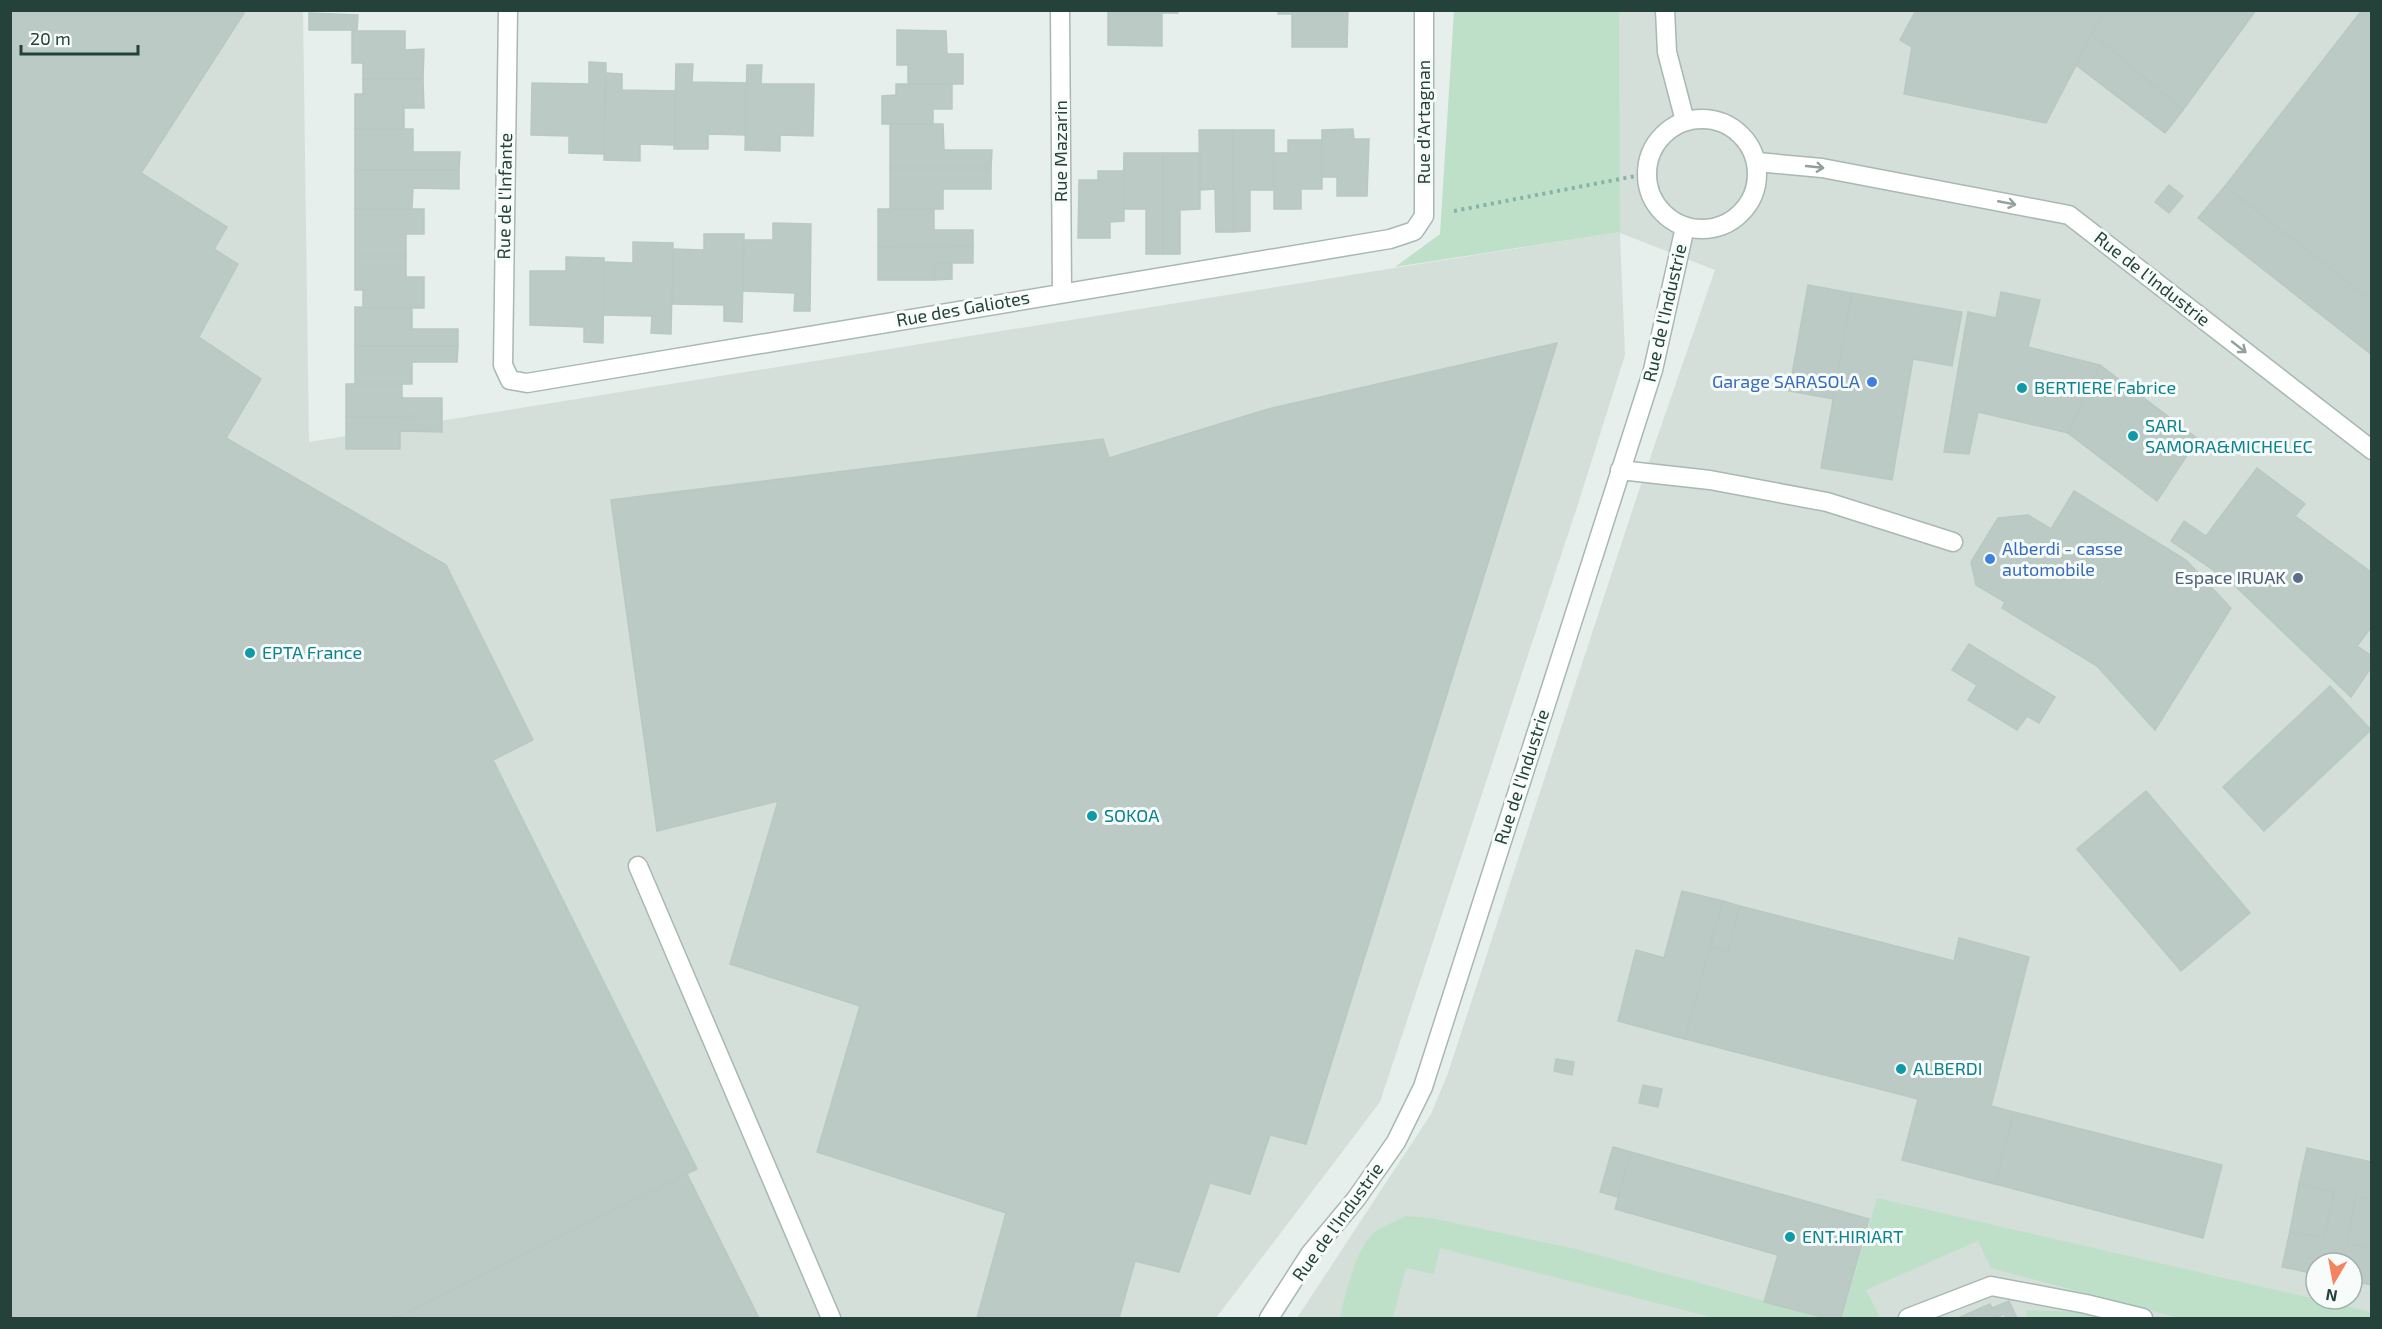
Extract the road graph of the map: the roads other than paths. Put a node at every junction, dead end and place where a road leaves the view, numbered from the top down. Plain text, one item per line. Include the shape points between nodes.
1 (508, 10) edge
2 (1060, 10) edge
3 (1424, 10) edge
4 (1665, 10) edge
5 (1685, 121) junction
6 (1757, 162) junction
7 (1419, 224) joint
8 (1685, 227) junction
9 (1062, 292) junction
10 (510, 380) joint
11 (2372, 450) edge
12 (1620, 470) junction
13 (1953, 542) dead end
14 (638, 866) dead end
15 (1287, 1294) junction
16 (831, 1318) edge
17 (1269, 1318) edge
18 (1288, 1318) edge
19 (1908, 1318) edge
20 (2143, 1318) edge

1 - 10 street, Rue de l'Infante via 503,365
2 - 9 street, Rue Mazarin
3 - 7 street, Rue d'Artagnan
4 - 5 street via 1667,52
5 - 6 street via 1720,121 1737,130 1750,144
5 - 8 street, Rue de l'Industrie via 1669,128 1657,141 1646,174 1657,207
6 - 8 street, Rue de l'Industrie via 1757,182 1751,200 1739,215 1723,225
6 -> 11 street, Rue de l'Industrie via 1822,168 2069,215
7 - 9 street, Rue des Galiotes via 1390,239
8 - 12 street, Rue de l'Industrie via 1653,370
9 - 10 street, Rue des Galiotes via 527,382
12 - 13 street via 1710,480 1827,502
12 - 15 street, Rue de l'Industrie via 1423,1087 1396,1142 1310,1254
14 - 16 street
15 - 17 street, Rue de l'Industrie
15 - 18 street, Rue de l'Industrie
19 - 20 street via 1991,1286

